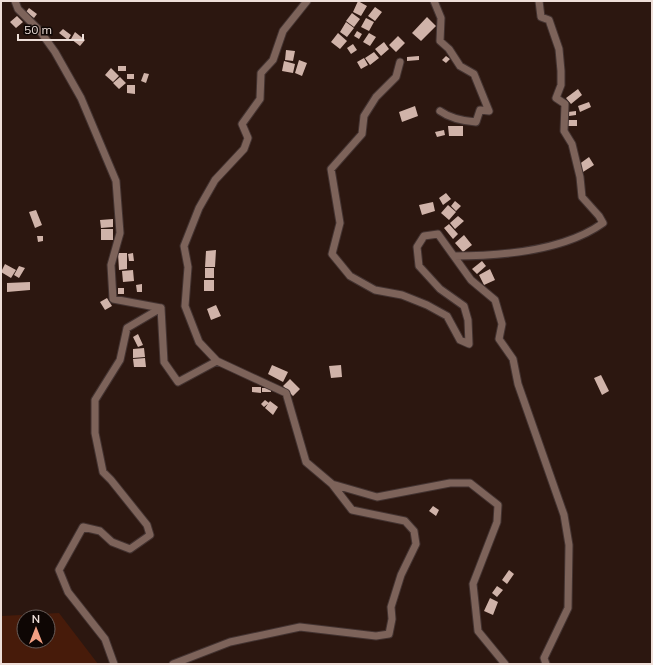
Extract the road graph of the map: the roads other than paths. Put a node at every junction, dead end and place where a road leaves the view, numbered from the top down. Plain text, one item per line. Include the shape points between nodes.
1 (15, 1) edge
2 (307, 1) edge
3 (434, 1) edge
4 (539, 1) edge
5 (400, 62) dead end
6 (440, 111) dead end
7 (454, 256) junction
8 (161, 308) junction
9 (217, 361) junction
10 (332, 484) junction
11 (114, 664) edge
12 (173, 664) edge
13 (505, 664) edge
14 (546, 664) edge

1 - 8 street via 18,9 40,31 55,52 78,92 116,181 120,233 111,264 113,299
2 - 9 street via 283,31 273,60 261,73 260,99 242,124 248,138 244,149 215,180 199,208 184,246 188,267 185,306 199,342
3 - 6 street via 441,18 440,41 449,49 460,66 474,74 489,111 480,110 476,122 447,116
4 - 7 street via 542,17 549,20 558,49 561,86 556,98 565,104 564,131 572,144 582,197 603,224 586,233 540,248 489,256
5 - 7 street via 396,77 376,97 364,116 362,134 331,169 340,223 332,254 350,276 375,290 402,295 447,316 460,340 469,344 468,320 464,306 440,289 419,266 417,247 424,236 438,234
7 - 14 street via 471,280 496,300 502,324 499,339 514,359 518,384 564,515 569,545 568,608 544,658
8 - 9 street via 164,362 178,382
8 - 11 street via 127,328 120,360 95,400 95,434 103,472 148,525 150,535 130,549 112,542 100,531 83,527 59,570 68,592 105,639
9 - 10 street via 286,393 306,462
10 - 12 street via 352,510 405,521 414,531 416,544 401,575 391,607 389,634 376,636 300,627 230,642
10 - 13 street via 377,497 450,483 470,483 498,505 497,522 473,584 478,631

